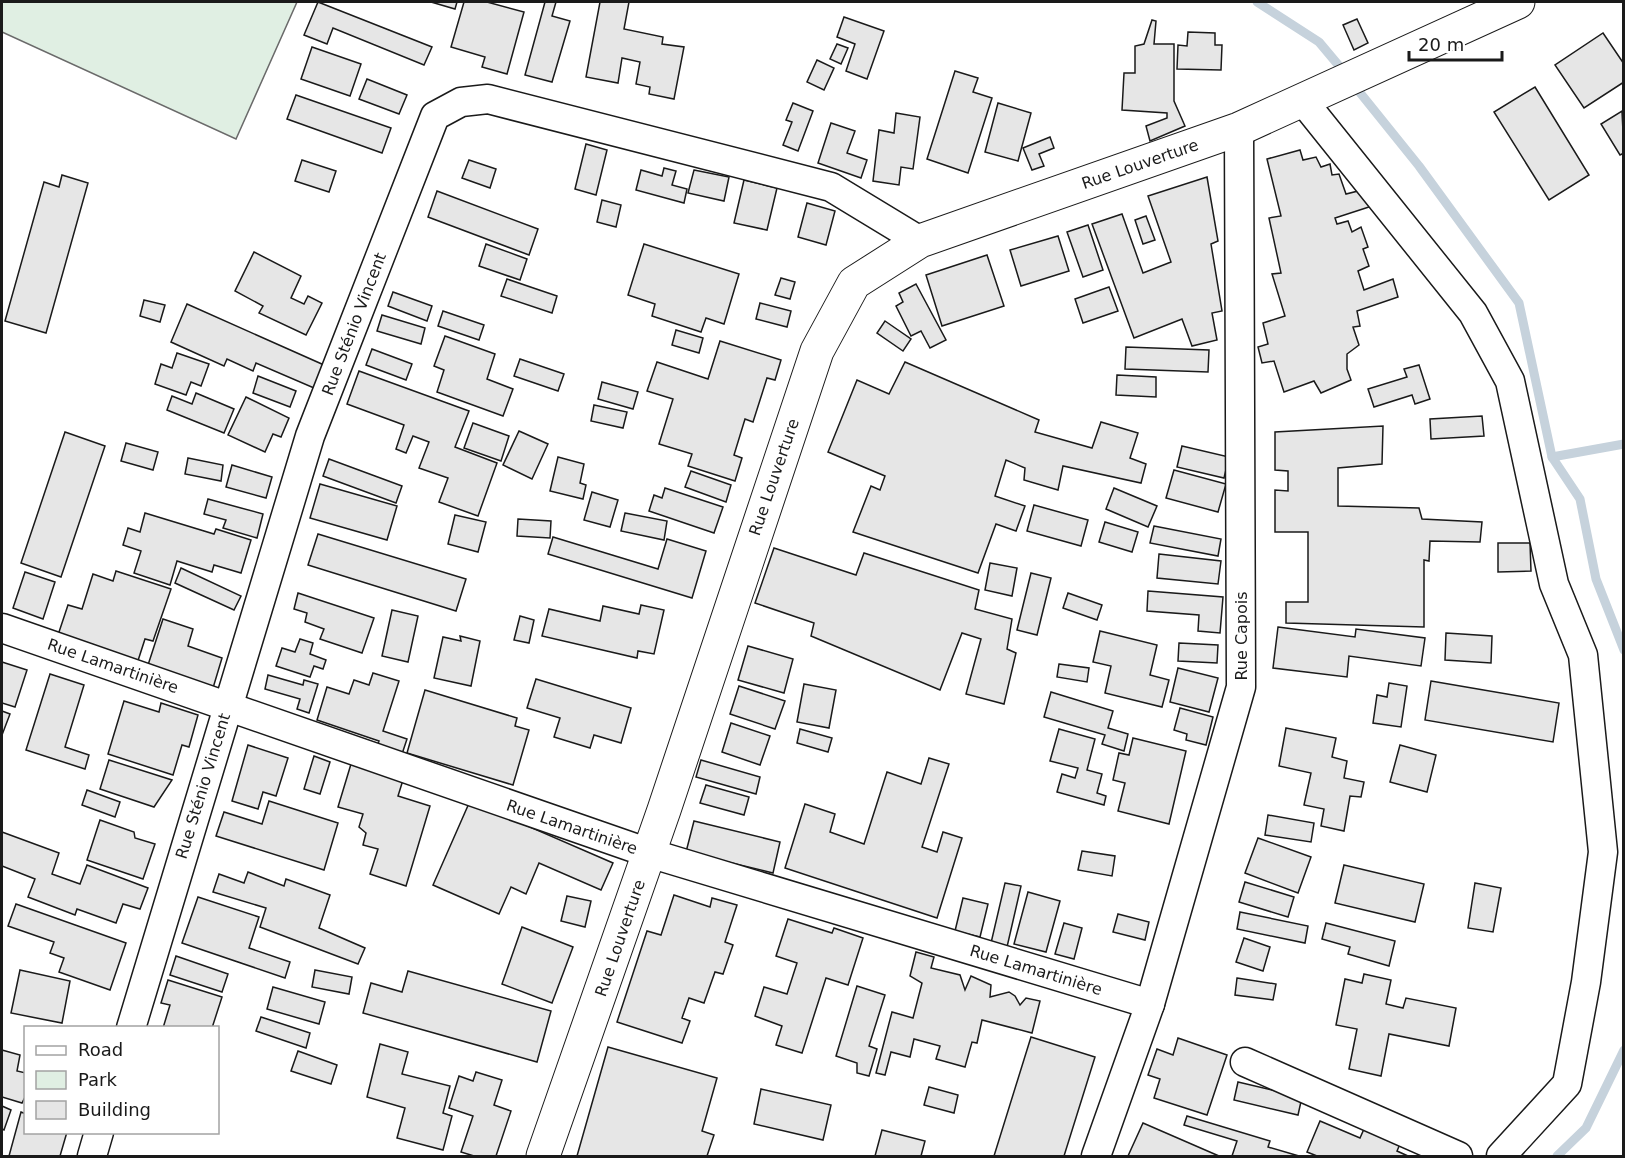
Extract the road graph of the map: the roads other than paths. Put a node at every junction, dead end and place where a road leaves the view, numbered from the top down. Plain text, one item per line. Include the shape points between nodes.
1 (1518, 2) edge
2 (1313, 96) junction
3 (1239, 129) junction
4 (920, 242) junction
5 (2, 628) edge
6 (227, 706) junction
7 (649, 854) junction
8 (1150, 1004) junction
9 (131, 1026) edge
10 (1245, 1062) dead end
11 (98, 1134) edge
12 (92, 1156) edge
13 (543, 1156) edge
14 (1096, 1156) edge
15 (1458, 1156) edge
16 (1501, 1156) edge

1 - 2 main road, Rue Louverture
2 - 3 main road, Rue Louverture
2 - 16 street via 1473,313 1510,381 1554,584 1583,655 1603,852 1586,982 1567,1084
3 - 4 main road, Rue Louverture
3 - 8 street, Rue Capois via 1241,687
4 - 6 street, Rue Sténio Vincent via 820,184 488,99 461,102 435,116 310,436
4 - 7 main road, Rue Louverture via 854,283 817,351
5 - 6 street, Rue Lamartinière
6 - 7 street, Rue Lamartinière
6 - 9 street, Rue Sténio Vincent
7 - 8 street, Rue Lamartinière
7 - 13 main road, Rue Louverture
8 - 14 street, Rue Capois
10 - 15 street
11 - 12 street

